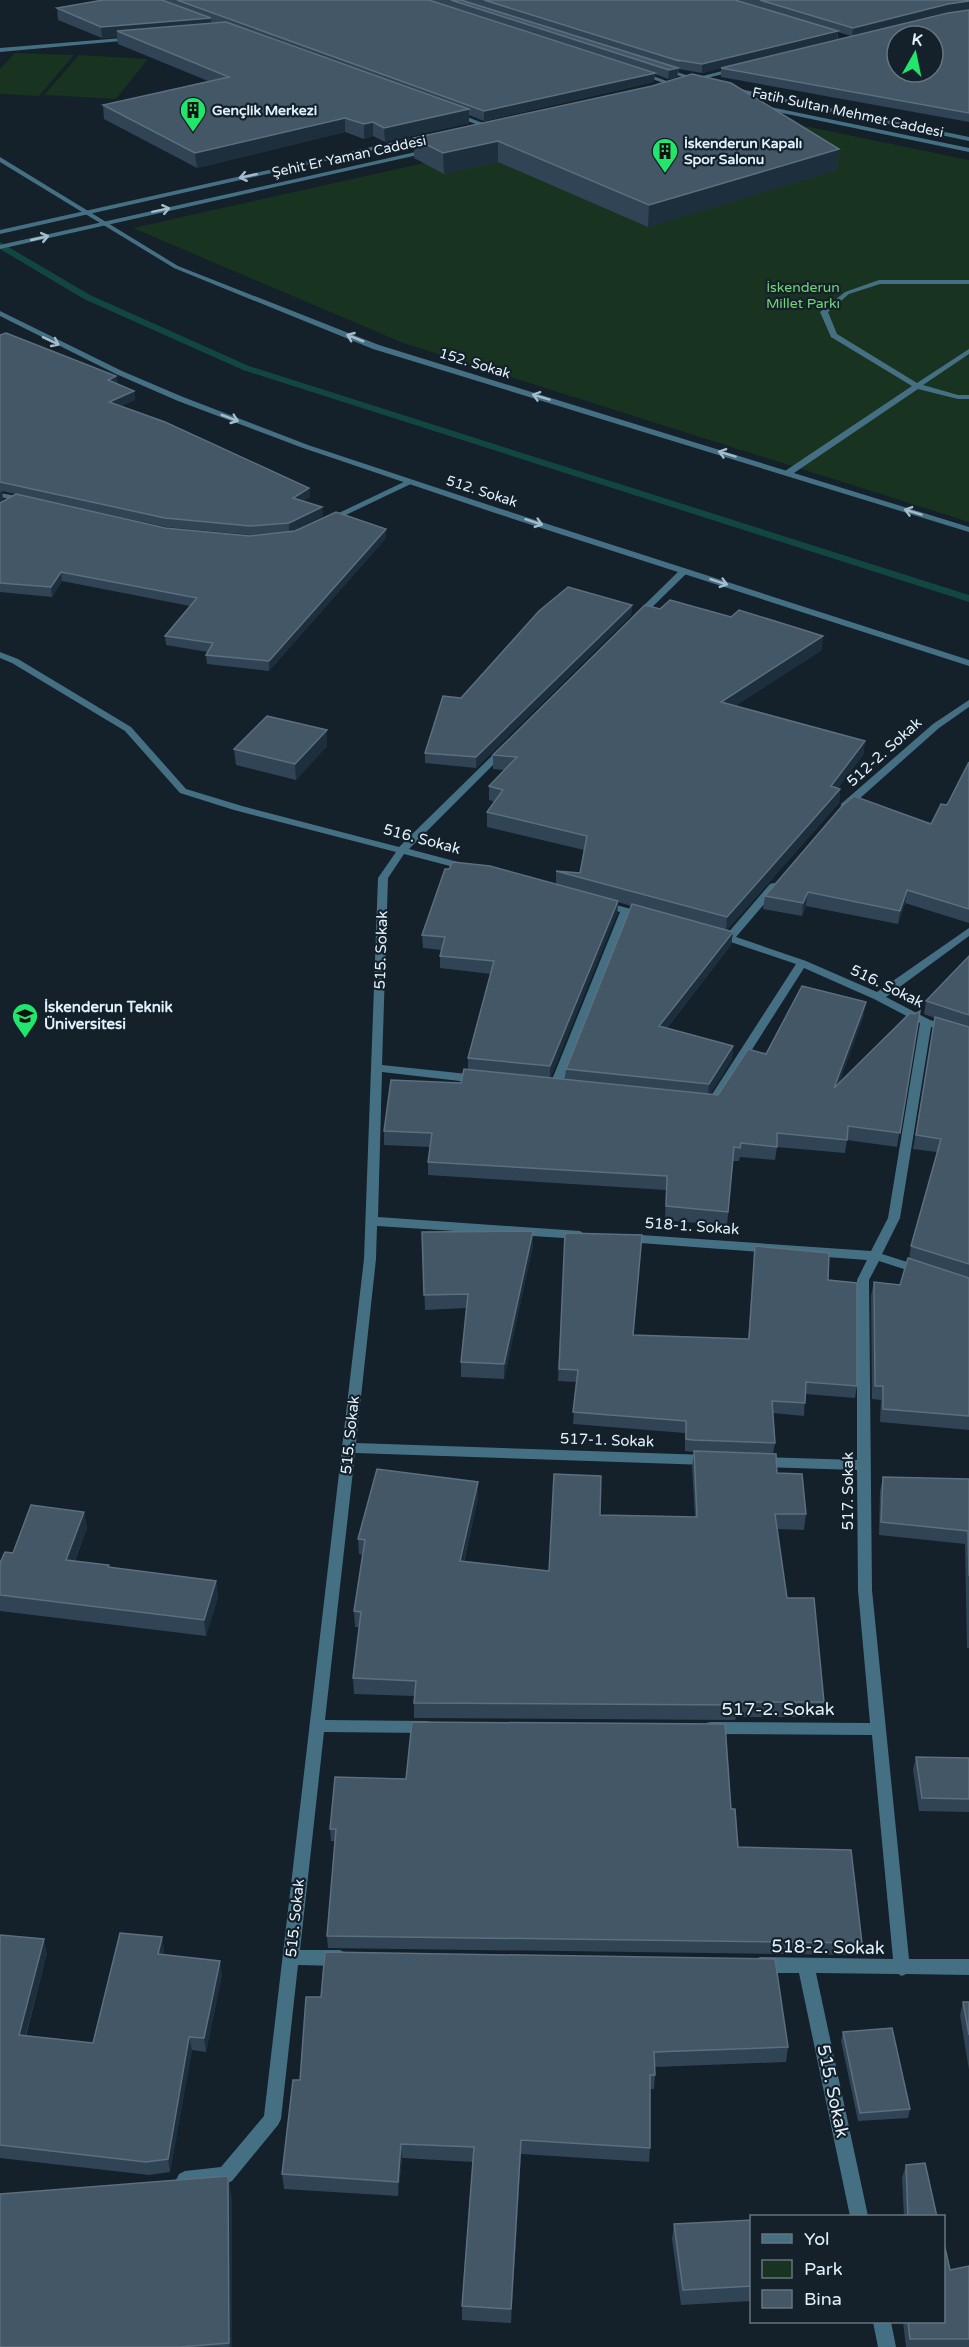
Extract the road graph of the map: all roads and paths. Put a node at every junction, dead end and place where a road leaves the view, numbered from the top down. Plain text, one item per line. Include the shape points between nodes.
1 (136, 38) edge
2 (0, 50) edge
3 (661, 68) edge
4 (740, 68) edge
5 (635, 72) edge
6 (695, 79) junction
7 (706, 82) edge
8 (669, 83) junction
9 (651, 87) edge
10 (728, 88) edge
11 (691, 90) junction
12 (671, 96) edge
13 (752, 105) edge
14 (449, 112) edge
15 (494, 122) edge
16 (482, 124) junction
17 (470, 127) edge
18 (498, 131) edge
19 (435, 135) edge
20 (969, 139) edge
21 (438, 149) edge
22 (969, 150) edge
23 (0, 159) edge
24 (86, 212) junction
25 (104, 223) junction
26 (0, 232) edge
27 (0, 247) edge
28 (969, 282) edge
29 (2, 315) edge
30 (969, 351) edge
31 (917, 386) junction
32 (958, 397) junction
33 (969, 397) edge
34 (969, 404) edge
35 (788, 473) junction
36 (411, 482) junction
37 (0, 495) edge
38 (17, 498) junction
39 (38, 503) edge
40 (9, 504) edge
41 (313, 526) edge
42 (969, 530) edge
43 (684, 571) junction
44 (624, 630) edge
45 (0, 655) edge
46 (969, 663) edge
47 (969, 702) edge
48 (513, 740) edge
49 (835, 815) edge
50 (403, 849) junction
51 (481, 871) edge
52 (782, 876) edge
53 (592, 902) edge
54 (626, 911) junction
55 (649, 917) edge
56 (969, 931) edge
57 (706, 932) edge
58 (729, 938) junction
59 (802, 963) junction
60 (878, 997) junction
61 (926, 1022) junction
62 (969, 1035) edge
63 (377, 1068) junction
64 (484, 1080) edge
65 (555, 1087) edge
66 (689, 1101) edge
67 (372, 1221) junction
68 (594, 1236) edge
69 (618, 1238) edge
70 (876, 1256) junction
71 (927, 1272) edge
72 (348, 1448) junction
73 (724, 1460) edge
74 (747, 1461) edge
75 (865, 1465) junction
76 (317, 1726) junction
77 (448, 1727) edge
78 (699, 1728) edge
79 (879, 1729) junction
80 (290, 1958) junction
81 (362, 1959) edge
82 (746, 1965) edge
83 (806, 1966) junction
84 (969, 1967) edge
85 (902, 1968) junction
86 (166, 2183) edge
87 (859, 2215) edge
88 (882, 2323) edge
89 (887, 2347) edge

1 - 2 street
3 - 6 street
4 - 6 street
5 - 8 street
6 - 7 street
6 - 8 street
6 - 11 street
8 - 9 street
8 - 11 street
10 - 20 street, Fatih Sultan Mehmet Caddesi
11 - 12 street
13 - 22 street, Fatih Sultan Mehmet Caddesi
14 - 16 street
15 - 16 street
16 - 17 street
16 - 18 street
19 -> 24 street, Şehit Er Yaman Caddesi
25 -> 21 street, Şehit Er Yaman Caddesi
23 - 24 street, 152. Sokak
24 - 25 street, 152. Sokak
24 - 26 street, Şehit Er Yaman Caddesi
27 -> 25 street, Şehit Er Yaman Caddesi
35 -> 25 street, 152. Sokak via 376,346 176,267
28 - 31 street via 879,282 846,293 824,312 834,335
29 -> 36 street, 512. Sokak via 184,402
30 - 31 street
31 - 32 street
31 - 35 street
32 - 33 street
32 - 34 street
42 -> 35 street, 152. Sokak
36 - 41 street
36 -> 43 street, 512. Sokak
37 - 38 street
38 - 39 street
38 - 40 street
43 - 44 street
43 -> 46 street, 512. Sokak
45 - 50 street, 516. Sokak via 128,729 183,791
47 - 49 street, 512-2. Sokak
48 - 50 street, 515. Sokak
50 - 51 street, 516. Sokak
50 - 63 street, 515. Sokak via 383,878
52 - 58 street
53 - 54 street
54 - 55 street
54 - 65 street
56 - 60 street
57 - 58 street, 516. Sokak
58 - 59 street, 516. Sokak
59 - 60 street, 516. Sokak
59 - 66 street via 712,1103
60 - 61 street, 516. Sokak
61 - 62 street, 516. Sokak
61 - 70 street, 517. Sokak via 894,1218
63 - 64 street
63 - 67 street, 515. Sokak
67 - 68 street
67 - 72 street, 515. Sokak
69 - 70 street, 518-1. Sokak
70 - 71 street, 518-1. Sokak
70 - 75 street, 517. Sokak via 863,1280
72 - 73 street, 517-1. Sokak
72 - 76 street, 515. Sokak
74 - 75 street
75 - 79 street, 517. Sokak via 865,1590
76 - 77 street
76 - 80 street, 515. Sokak
78 - 79 street, 517-2. Sokak
79 - 85 street, 517. Sokak
80 - 81 street
80 - 86 street, 515. Sokak via 272,2119 226,2175
82 - 83 street, 518-2. Sokak
83 - 85 street, 518-2. Sokak
83 - 87 street, 515. Sokak
84 - 85 street, 518-2. Sokak
88 - 89 street

